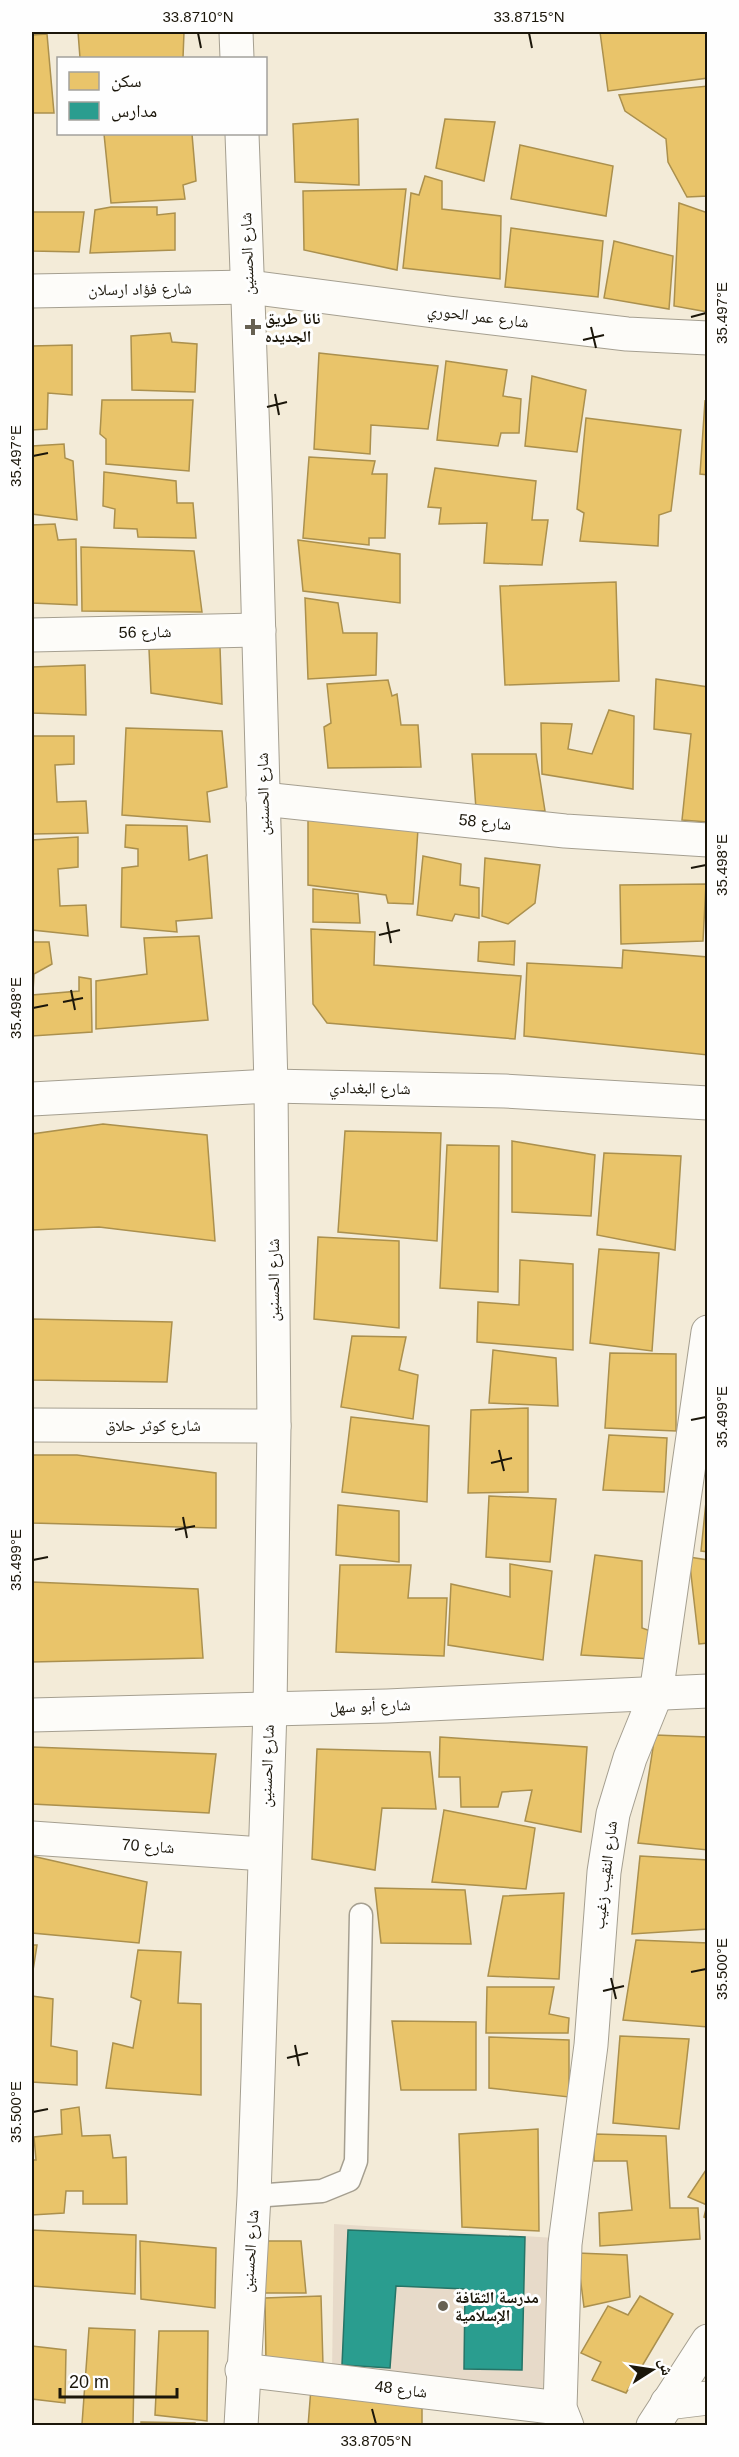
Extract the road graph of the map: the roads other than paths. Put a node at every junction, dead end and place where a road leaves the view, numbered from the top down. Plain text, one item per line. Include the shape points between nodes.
1 (236, 32) edge
2 (237, 57) edge
3 (242, 135) edge
4 (249, 286) junction
5 (32, 291) edge
6 (708, 338) edge
7 (259, 630) junction
8 (32, 635) edge
9 (263, 799) junction
10 (708, 840) edge
11 (271, 1086) junction
12 (32, 1099) edge
13 (708, 1103) edge
14 (708, 1332) edge
15 (32, 1425) edge
16 (274, 1426) junction
17 (708, 1691) edge
18 (656, 1694) junction
19 (270, 1709) junction
20 (32, 1715) edge
21 (32, 1838) edge
22 (264, 1854) junction
23 (361, 1915) dead end
24 (254, 2196) junction
25 (708, 2341) edge
26 (242, 2370) junction
27 (708, 2398) edge
28 (660, 2414) edge
29 (564, 2416) edge
30 (241, 2426) edge

1 - 2 street
3 - 4 street, شارع الحسنين
4 - 5 street, شارع فؤاد ارسلان
4 - 6 street, شارع عمر الحوري via 627,334
4 - 7 street, شارع الحسنين
7 - 8 street, شارع 56
7 - 9 street, شارع الحسنين
9 - 10 street, شارع 58 via 565,831
9 - 11 street, شارع الحسنين
11 - 12 street, شارع البغدادي
11 - 13 street, شارع البغدادي via 505,1091
11 - 16 street, شارع الحسنين
14 - 18 street, شارع النقيب زغيب
15 - 16 street, شارع كوثر حلاق
16 - 19 street, شارع الحسنين
17 - 18 street, شارع أبو سهل
18 - 19 street, شارع أبو سهل
18 - 29 street, شارع النقيب زغيب via 613,1814 604,1872 591,2045 565,2244
19 - 20 street, شارع أبو سهل
19 - 22 street, شارع الحسنين
21 - 22 street, شارع 70
22 - 24 street, شارع الحسنين
23 - 24 lane via 356,2161 349,2180 322,2191
24 - 26 street, شارع الحسنين
25 - 28 street
26 - 29 street, شارع 48
26 - 30 street, شارع الحسنين
27 - 28 street

